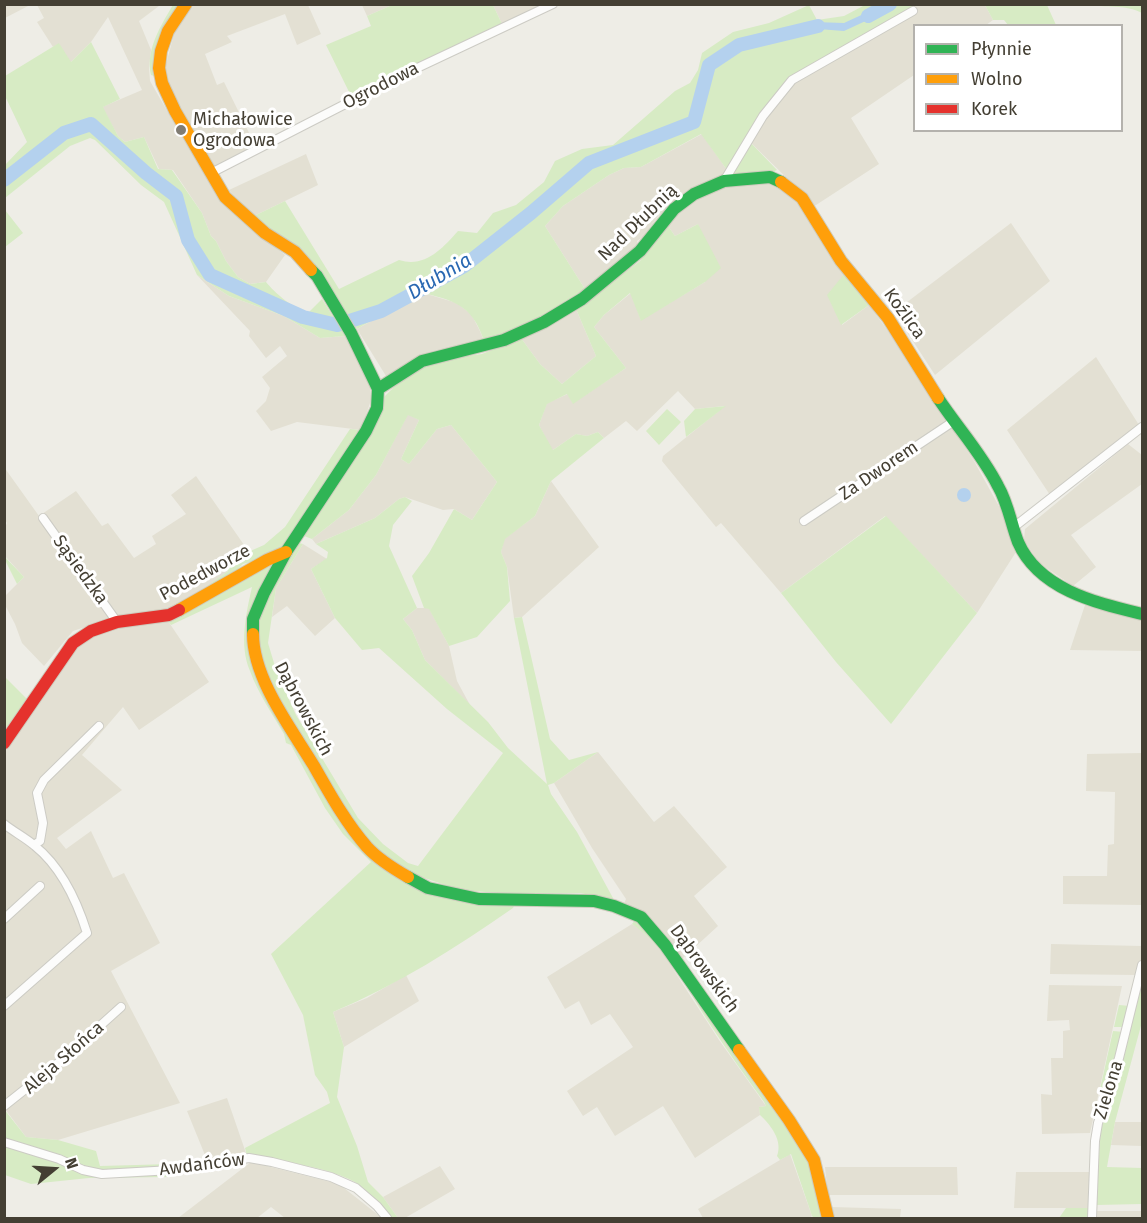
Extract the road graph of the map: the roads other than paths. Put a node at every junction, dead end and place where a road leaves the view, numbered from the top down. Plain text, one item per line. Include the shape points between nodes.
1 (186, 4) edge
2 (553, 4) edge
3 (913, 11) dead end
4 (212, 173) junction
5 (724, 182) junction
6 (378, 388) junction
7 (954, 421) junction
8 (1143, 427) edge
9 (43, 518) dead end
10 (804, 521) dead end
11 (1014, 527) junction
12 (286, 552) junction
13 (1143, 614) edge
14 (117, 622) junction
15 (99, 726) dead end
16 (4, 743) edge
17 (4, 825) edge
18 (34, 845) junction
19 (40, 886) dead end
20 (4, 918) edge
21 (1143, 964) edge
22 (4, 1006) edge
23 (121, 1007) dead end
24 (4, 1106) edge
25 (4, 1142) edge
26 (387, 1218) edge
27 (828, 1218) edge
28 (1092, 1218) edge

1 - 4 street via 168,31 159,68 175,111
2 - 4 street, Ogrodowa via 396,78
3 - 5 street via 792,80 743,146
4 - 6 street via 225,197 240,212 295,252 317,276
5 - 6 street, Nad Dłubnią via 694,194 674,209 640,251 582,299 544,322 504,340 422,361
5 - 7 street, Koźlica via 770,177 802,198 842,261 888,318
6 - 12 street, Dąbrowskich via 377,408 366,431
7 - 10 street, Za Dworem
7 - 11 street, Koźlica via 998,485
8 - 11 street
9 - 14 street, Sąsiedzka
11 - 13 street, Koźlica via 1029,560 1045,575 1092,601
12 - 14 street, Podedworze via 169,615
12 - 27 street, Dąbrowskich via 253,619 256,658 271,695 342,813 369,848 394,869 428,888 479,899 594,901 641,917 665,945 814,1160
14 - 16 street, Podedworze via 91,631 73,643
15 - 18 street via 44,780 37,793 43,823 40,841
17 - 18 street
18 - 22 street via 52,863 69,890 87,933
19 - 20 street
21 - 28 street, Zielona via 1098,1123
23 - 24 street, Aleja Słońca
25 - 26 street, Awdańców via 102,1174 171,1170 249,1158 272,1162 331,1177 356,1188

